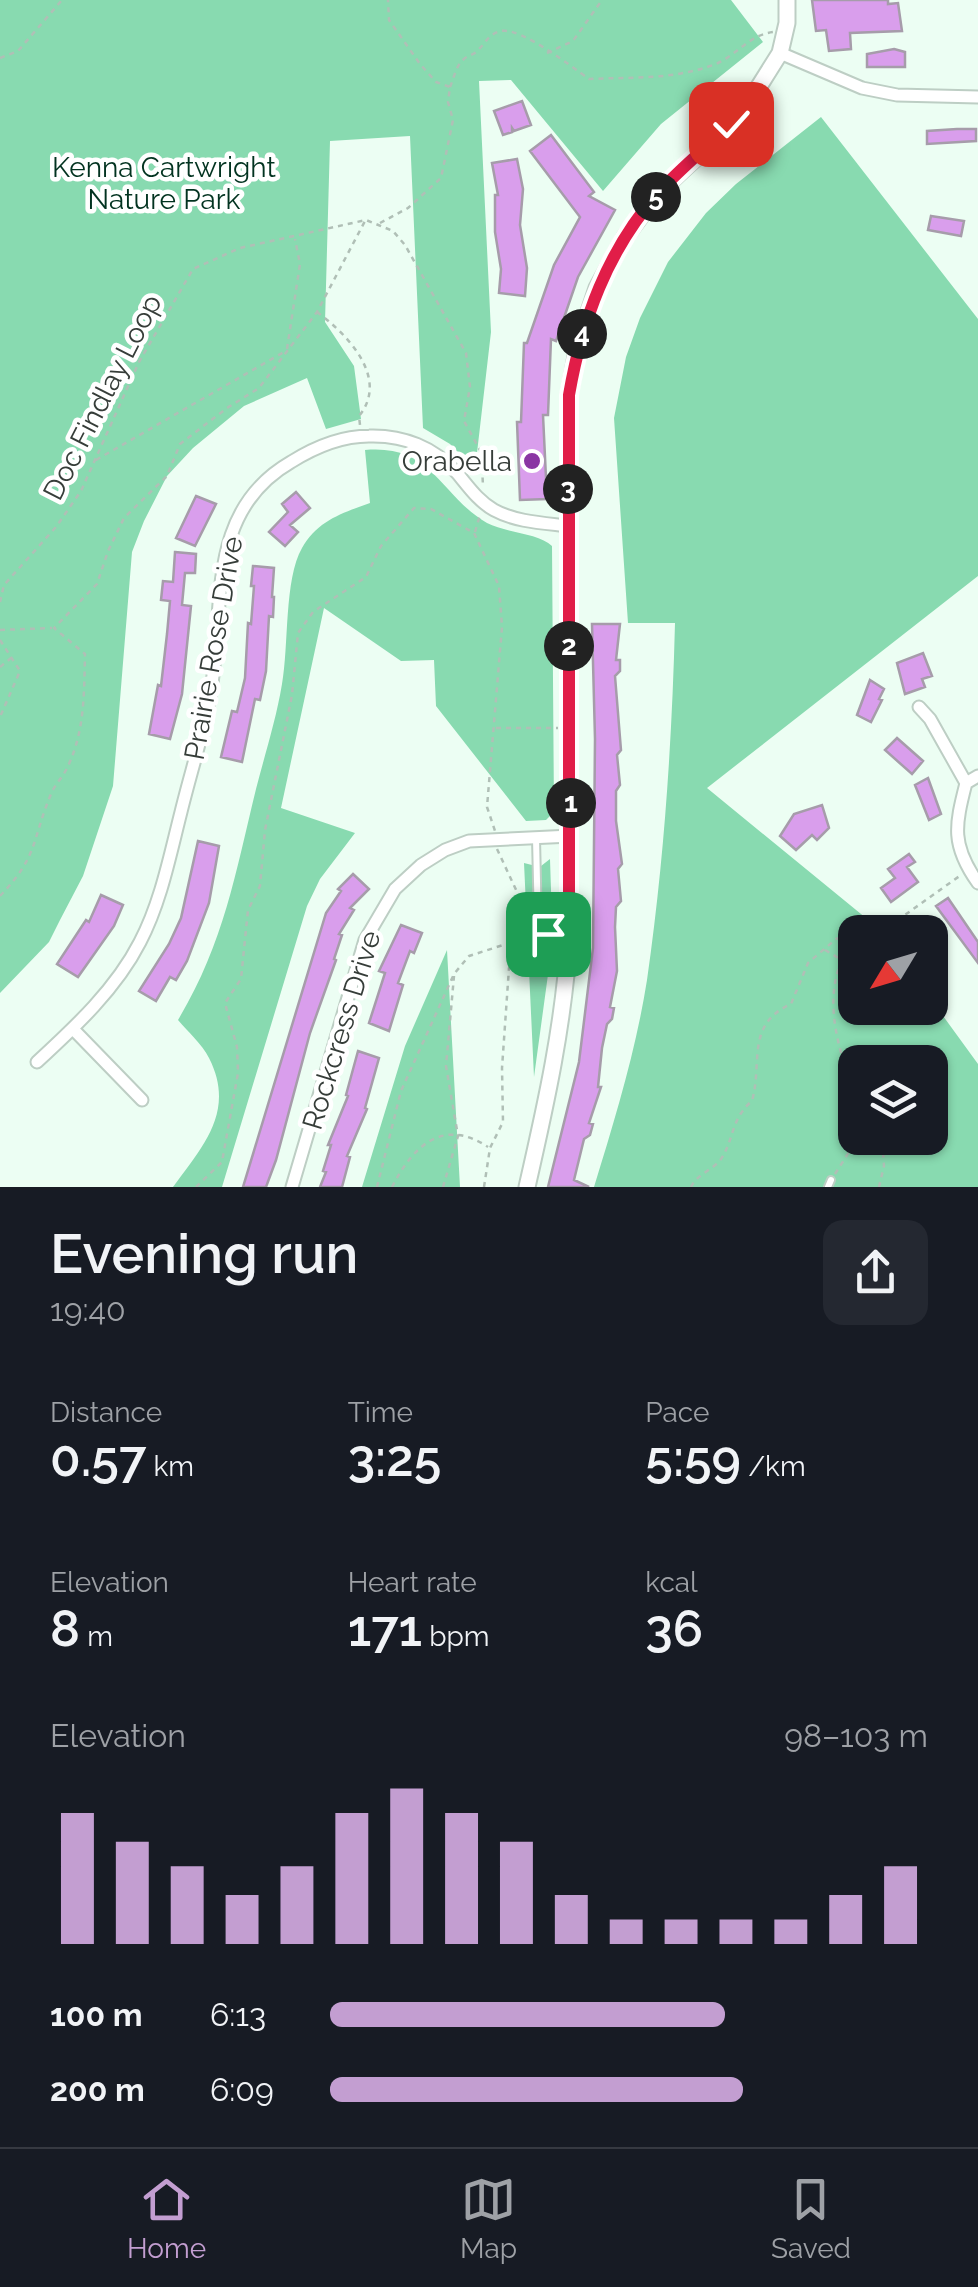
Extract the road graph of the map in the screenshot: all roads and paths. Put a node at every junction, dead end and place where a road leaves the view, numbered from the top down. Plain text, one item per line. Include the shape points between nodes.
1 (62, 0) edge
2 (388, 0) edge
3 (602, 0) edge
4 (787, 0) edge
5 (784, 35) junction
6 (547, 53) junction
7 (780, 53) junction
8 (0, 58) edge
9 (450, 87) junction
10 (978, 97) edge
11 (366, 220) junction
12 (378, 225) junction
13 (294, 236) junction
14 (316, 312) junction
15 (287, 351) junction
16 (360, 427) dead end
17 (95, 461) junction
18 (483, 491) dead end
19 (480, 514) dead end
20 (568, 526) junction
21 (474, 532) junction
22 (0, 602) edge
23 (54, 628) junction
24 (0, 630) edge
25 (0, 640) edge
26 (12, 658) junction
27 (0, 667) edge
28 (919, 708) dead end
29 (0, 716) edge
30 (494, 728) junction
31 (570, 728) junction
32 (978, 776) edge
33 (966, 783) junction
34 (536, 836) junction
35 (571, 836) junction
36 (497, 838) junction
37 (962, 874) dead end
38 (978, 883) edge
39 (0, 896) edge
40 (905, 915) edge
41 (538, 925) junction
42 (530, 935) junction
43 (569, 938) junction
44 (838, 939) edge
45 (524, 941) junction
46 (823, 949) junction
47 (838, 958) edge
48 (838, 973) edge
49 (454, 974) junction
50 (73, 1030) junction
51 (841, 1045) edge
52 (37, 1062) dead end
53 (142, 1100) dead end
54 (458, 1136) junction
55 (490, 1148) junction
56 (848, 1155) edge
57 (883, 1155) edge
58 (830, 1184) edge
59 (196, 1187) edge
60 (292, 1187) edge
61 (376, 1187) edge
62 (392, 1187) edge
63 (443, 1187) edge
64 (484, 1187) edge
65 (526, 1187) edge
66 (691, 1187) edge
67 (879, 1187) edge

1 - 8 path via 18,51
2 - 9 path via 389,20 420,64
3 - 6 path via 574,41
4 - 5 street
5 - 6 path via 761,34 726,60 652,78 589,79
5 - 7 street
6 - 9 path via 525,36 503,31 459,64
7 - 10 street via 862,88
7 - 20 street via 731,124 658,193 597,288 569,395
9 - 12 path via 453,120 441,178
11 - 12 path
11 - 13 path, Doc Findlay Loop
11 - 14 path
12 - 18 path via 405,245 466,353 464,421 482,452
13 - 15 path via 300,264
13 - 17 path, Doc Findlay Loop via 240,248 193,269 139,362
14 - 15 path
14 - 16 path via 342,330 368,377
15 - 17 path
15 - 23 path via 259,388 180,444 167,476 124,518 97,584
17 - 22 path, Doc Findlay Loop via 56,527 4,585
19 - 21 path
20 - 31 street
20 - 50 street, Prairie Rose Drive via 494,510 443,459 395,436 330,442 270,474 235,523 225,553 210,700 161,887 140,942
21 - 30 path via 501,602
21 - 59 path via 414,508 381,546 366,577 313,612 298,634 260,886 248,910 241,979 225,1003 238,1073 222,1162
23 - 24 path
23 - 39 path via 85,654 80,735 52,790 34,851
25 - 26 path
26 - 27 path
26 - 29 path via 20,671
28 - 33 street
30 - 31 path
30 - 36 path via 487,807
31 - 35 street
32 - 33 street
33 - 38 street via 957,819 960,858
34 - 35 street, Rockcress Drive
34 - 36 street, Rockcress Drive
34 - 41 lane
35 - 43 street
36 - 42 path
36 - 60 street, Rockcress Drive via 469,841 421,865 378,915
37 - 40 path
41 - 42 path
41 - 43 lane
42 - 45 path
43 - 65 street via 552,1081
44 - 46 path
45 - 49 path via 469,956
45 - 55 path via 509,968 503,1122
46 - 47 path
46 - 66 path via 803,970 790,1004 759,1033 752,1101 720,1159
48 - 51 path via 832,992
49 - 54 path via 446,1066
49 - 61 path via 400,1092
50 - 52 street, Prairie Rose Drive
50 - 53 street
54 - 55 path
54 - 62 path via 418,1149
54 - 63 path
55 - 64 path
56 - 58 path
57 - 67 path

